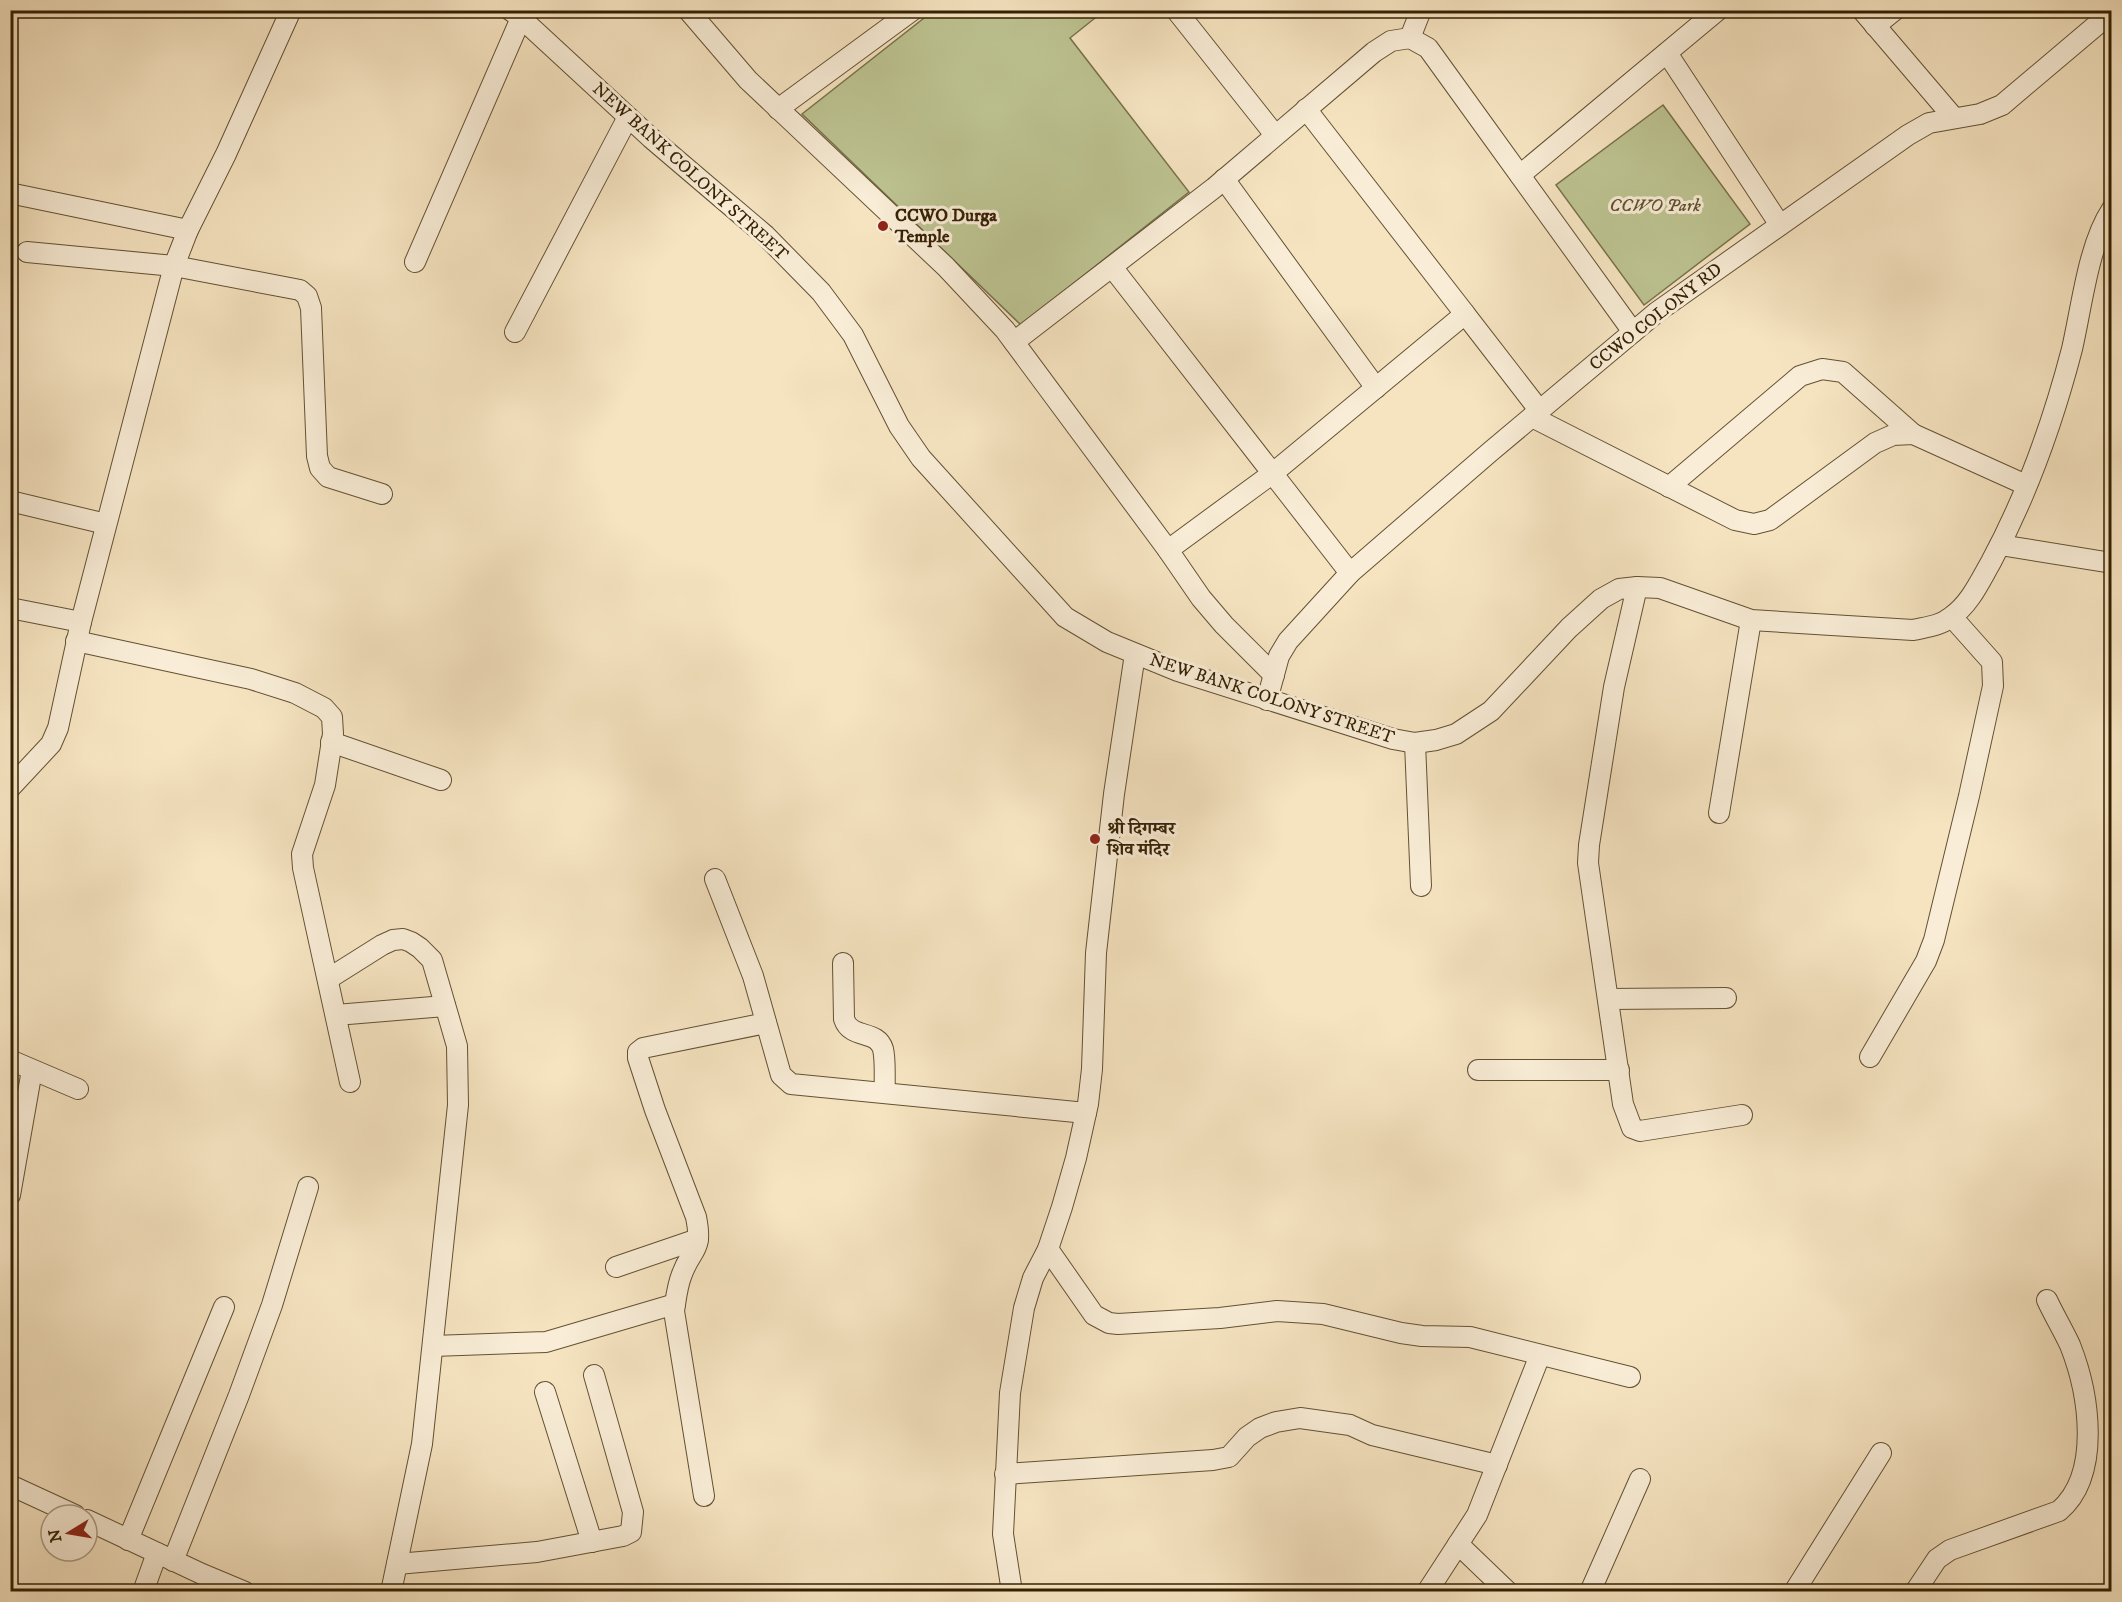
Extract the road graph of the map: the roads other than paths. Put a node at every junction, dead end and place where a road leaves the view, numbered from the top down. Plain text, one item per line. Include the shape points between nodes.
1 (291, 10) edge
2 (688, 10) edge
3 (913, 10) edge
4 (1176, 10) edge
5 (1421, 10) edge
6 (1718, 10) edge
7 (1862, 10) edge
8 (1895, 10) edge
9 (2112, 12) edge
10 (520, 13) edge
11 (1875, 26) junction
12 (1410, 38) junction
13 (1667, 53) junction
14 (778, 109) junction
15 (1306, 109) junction
16 (628, 117) junction
17 (1954, 118) junction
18 (1275, 135) junction
19 (1520, 175) junction
20 (1224, 179) junction
21 (14, 194) dead end
22 (2112, 209) edge
23 (1780, 225) junction
24 (188, 230) junction
25 (27, 252) dead end
26 (415, 262) dead end
27 (174, 267) junction
28 (1112, 267) junction
29 (1466, 314) junction
30 (515, 332) dead end
31 (1633, 332) junction
32 (1014, 342) junction
33 (1376, 388) junction
34 (1536, 414) junction
35 (1913, 434) junction
36 (1273, 473) junction
37 (2026, 484) junction
38 (1669, 487) junction
39 (382, 494) dead end
40 (10, 501) edge
41 (106, 524) junction
42 (2000, 545) junction
43 (1168, 550) junction
44 (2112, 563) edge
45 (1350, 573) junction
46 (1637, 587) junction
47 (10, 608) edge
48 (1952, 617) junction
49 (1751, 620) junction
50 (81, 622) junction
51 (76, 641) junction
52 (1135, 654) junction
53 (1274, 675) junction
54 (1267, 700) junction
55 (331, 742) junction
56 (1415, 743) junction
57 (441, 780) dead end
58 (10, 788) edge
59 (1719, 813) dead end
60 (715, 879) dead end
61 (1421, 886) dead end
62 (843, 963) dead end
63 (328, 979) junction
64 (1726, 998) dead end
65 (1608, 999) junction
66 (445, 1006) junction
67 (336, 1015) junction
68 (766, 1023) junction
69 (1870, 1057) dead end
70 (10, 1060) edge
71 (32, 1070) junction
72 (1478, 1070) dead end
73 (1618, 1070) junction
74 (350, 1082) dead end
75 (78, 1089) dead end
76 (885, 1092) junction
77 (1086, 1113) junction
78 (1742, 1115) dead end
79 (308, 1187) dead end
80 (10, 1195) edge
81 (698, 1239) junction
82 (1047, 1249) junction
83 (616, 1267) dead end
84 (2047, 1300) dead end
85 (675, 1304) junction
86 (224, 1307) dead end
87 (433, 1346) junction
88 (1540, 1355) junction
89 (594, 1375) dead end
90 (1630, 1377) dead end
91 (545, 1392) dead end
92 (1881, 1453) dead end
93 (1497, 1465) junction
94 (1005, 1474) junction
95 (1640, 1479) dead end
96 (10, 1485) edge
97 (704, 1496) dead end
98 (49, 1503) edge
99 (99, 1526) edge
100 (128, 1539) junction
101 (592, 1542) junction
102 (1458, 1544) junction
103 (165, 1557) junction
104 (397, 1564) junction
105 (142, 1592) edge
106 (246, 1592) edge
107 (391, 1592) edge
108 (1012, 1592) edge
109 (1427, 1592) edge
110 (1508, 1592) edge
111 (1590, 1592) edge
112 (1794, 1592) edge
113 (1915, 1592) edge

1 - 24 street
2 - 14 street
3 - 14 street
4 - 18 street
5 - 12 street
6 - 13 street
7 - 11 street
8 - 11 street
9 - 17 street, CCWO COLONY RD via 2002,105
10 - 16 street, NEW BANK COLONY STREET
10 - 26 street
11 - 17 street
12 - 15 street via 1391,41 1374,52
12 - 19 street via 1428,48
13 - 19 street
13 - 23 street
14 - 32 street via 946,267
15 - 18 street
15 - 29 street
16 - 30 street
16 - 52 street, NEW BANK COLONY STREET via 765,234 820,292 853,335 899,426 921,458 1052,604 1079,627
17 - 23 street, CCWO COLONY RD via 1929,123 1908,135
18 - 20 street
19 - 31 street
20 - 28 street
20 - 33 street
21 - 24 street
22 - 37 street, NEW BANK COLONY STREET via 2096,242 2050,425
23 - 31 street, CCWO COLONY RD
24 - 27 street
25 - 27 street
27 - 39 street via 300,290 307,296 311,308 320,468 328,477
27 - 41 street
28 - 32 street
28 - 36 street
29 - 33 street
29 - 34 street
31 - 34 street, CCWO COLONY RD
32 - 43 street
33 - 36 street
34 - 38 street
34 - 45 street, CCWO COLONY RD
35 - 37 street
35 - 38 street via 1893,435 1875,443 1770,520 1754,524 1735,520
35 - 38 street via 1843,372 1822,369 1800,376
36 - 43 street
36 - 45 street
37 - 42 street, NEW BANK COLONY STREET
40 - 41 street
41 - 50 street
42 - 44 street
42 - 48 street, NEW BANK COLONY STREET via 1974,592
43 - 53 street via 1207,605
45 - 53 street, CCWO COLONY RD via 1288,640
46 - 49 street, NEW BANK COLONY STREET via 1660,588
46 - 56 street, NEW BANK COLONY STREET via 1619,589 1600,599 1491,711 1456,734
46 - 65 street via 1614,687 1589,845 1590,882
47 - 50 street
48 - 49 street, NEW BANK COLONY STREET via 1913,630
48 - 69 street via 1992,662 1993,686 1934,940 1926,961
49 - 59 street
50 - 51 street
51 - 55 street via 251,679 295,693 324,708 332,717
51 - 58 street via 58,728 51,744
52 - 54 street, NEW BANK COLONY STREET
52 - 77 street via 1096,953 1092,1069
53 - 54 street, CCWO COLONY RD
54 - 56 street, NEW BANK COLONY STREET
55 - 57 street
55 - 63 street via 325,785 302,854
56 - 61 street
60 - 68 street via 753,976
62 - 76 street via 844,1019 853,1031 879,1042 883,1050
63 - 66 street via 371,950 403,939 432,960
63 - 67 street
64 - 65 street
65 - 73 street
66 - 67 street
66 - 87 street via 457,1046 458,1105
67 - 74 street
68 - 76 street via 781,1075 791,1084
68 - 81 street via 643,1048 639,1052 655,1110 696,1218
70 - 71 street
71 - 75 street
71 - 80 street
72 - 73 street
73 - 78 street via 1627,1119 1632,1128 1640,1131
76 - 77 street
77 - 82 street via 1077,1158
79 - 103 street via 239,1395
81 - 83 street
81 - 85 street via 682,1273
82 - 88 street via 1094,1315 1109,1323 1298,1311 1401,1333 1470,1337
82 - 94 street via 1024,1308 1010,1393
84 - 113 street via 2069,1345 2087,1406 2087,1449 2079,1484 2070,1502 2059,1511 1950,1550 1936,1559
85 - 87 street via 546,1342
85 - 97 street
86 - 100 street
87 - 104 street via 422,1444
88 - 90 street
88 - 93 street
89 - 101 street via 633,1522 631,1532 623,1536
91 - 101 street
92 - 112 street
93 - 94 street via 1372,1435 1350,1425 1300,1418 1260,1428 1229,1456 1213,1460
93 - 102 street via 1477,1515
94 - 108 street via 1003,1534
95 - 111 street
96 - 98 street
99 - 100 street
100 - 103 street
101 - 104 street
102 - 109 street
102 - 110 street
103 - 105 street
103 - 106 street
104 - 107 street

